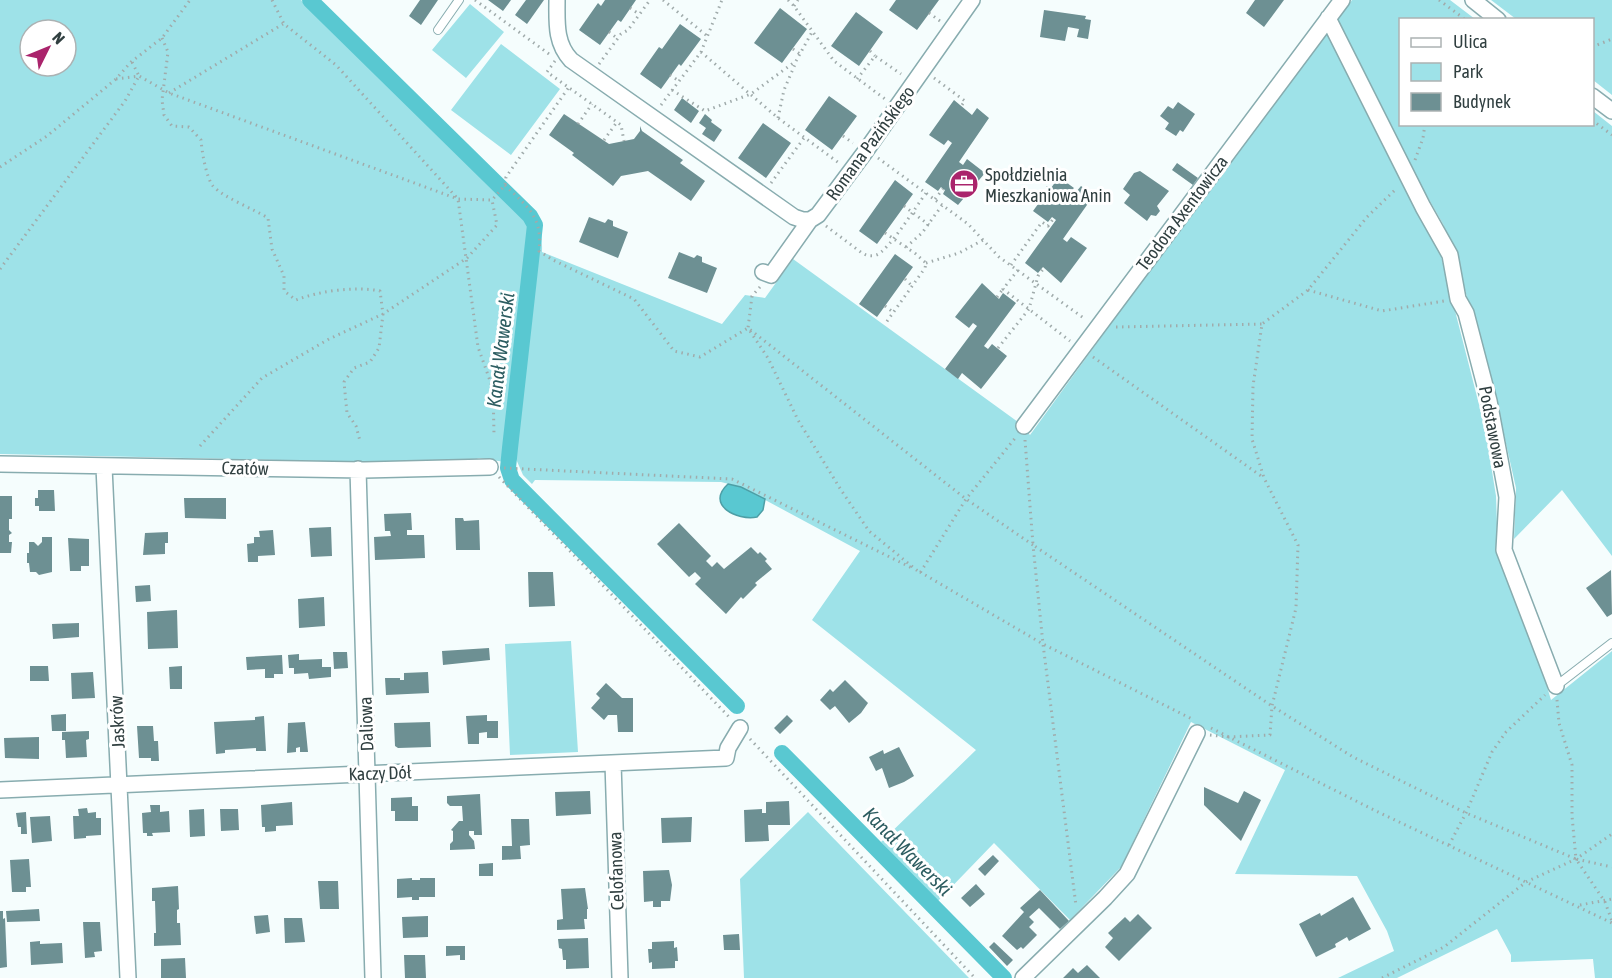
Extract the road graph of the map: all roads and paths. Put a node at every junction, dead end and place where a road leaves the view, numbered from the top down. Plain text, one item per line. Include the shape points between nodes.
1 (190, 0) edge
2 (272, 0) edge
3 (459, 0) edge
4 (475, 0) edge
5 (557, 0) edge
6 (650, 0) edge
7 (663, 0) edge
8 (722, 0) edge
9 (788, 0) edge
10 (798, 0) edge
11 (972, 0) edge
12 (1342, 0) edge
13 (1439, 0) edge
14 (1473, 0) edge
15 (794, 6) junction
16 (630, 8) dead end
17 (639, 14) junction
18 (1328, 18) junction
19 (1463, 18) edge
20 (1495, 18) edge
21 (284, 24) junction
22 (438, 30) dead end
23 (609, 32) dead end
24 (812, 32) junction
25 (706, 34) junction
26 (162, 38) junction
27 (618, 38) junction
28 (1612, 39) edge
29 (1594, 47) edge
30 (793, 49) dead end
31 (870, 51) dead end
32 (691, 52) dead end
33 (700, 52) junction
34 (800, 54) junction
35 (875, 56) junction
36 (697, 57) junction
37 (796, 61) junction
38 (132, 62) junction
39 (590, 74) junction
40 (670, 75) dead end
41 (139, 76) junction
42 (918, 76) junction
43 (116, 79) junction
44 (857, 79) junction
45 (678, 81) junction
46 (568, 87) junction
47 (164, 90) junction
48 (672, 90) junction
49 (169, 93) junction
50 (751, 94) junction
51 (1594, 97) edge
52 (592, 104) junction
53 (962, 105) dead end
54 (896, 108) junction
55 (1612, 111) edge
56 (653, 116) junction
57 (778, 118) junction
58 (1594, 121) edge
59 (617, 122) junction
60 (578, 124) dead end
61 (1425, 126) edge
62 (1612, 135) edge
63 (804, 138) junction
64 (604, 140) dead end
65 (624, 141) dead end
66 (867, 149) junction
67 (776, 164) dead end
68 (0, 167) edge
69 (782, 168) junction
70 (851, 171) junction
71 (1408, 177) junction
72 (505, 184) junction
73 (943, 189) dead end
74 (926, 192) junction
75 (763, 195) junction
76 (458, 199) junction
77 (935, 199) junction
78 (492, 200) junction
79 (943, 204) junction
80 (904, 206) dead end
81 (912, 212) junction
82 (1054, 218) dead end
83 (812, 219) junction
84 (928, 225) junction
85 (885, 233) dead end
86 (893, 238) junction
87 (983, 240) junction
88 (906, 247) junction
89 (467, 258) junction
90 (926, 263) junction
91 (1011, 265) junction
92 (1044, 268) dead end
93 (0, 269) edge
94 (1018, 270) junction
95 (767, 273) joint
96 (905, 279) dead end
97 (1037, 283) junction
98 (912, 286) junction
99 (1003, 289) junction
100 (1308, 290) junction
101 (997, 297) dead end
102 (1458, 299) junction
103 (885, 306) dead end
104 (1029, 309) junction
105 (894, 312) junction
106 (383, 314) junction
107 (885, 324) dead end
108 (1262, 324) junction
109 (748, 328) junction
110 (1097, 328) junction
111 (998, 348) dead end
112 (1080, 348) junction
113 (1024, 426) junction
114 (494, 434) dead end
115 (360, 441) dead end
116 (200, 446) dead end
117 (0, 464) edge
118 (104, 467) junction
119 (490, 467) joint
120 (358, 469) junction
121 (1264, 478) junction
122 (966, 499) junction
123 (1033, 545) junction
124 (920, 573) junction
125 (1612, 643) edge
126 (1043, 644) junction
127 (1556, 687) junction
128 (1272, 706) junction
129 (1201, 727) junction
130 (740, 728) dead end
131 (1228, 737) junction
132 (613, 763) junction
133 (367, 773) junction
134 (120, 783) junction
135 (0, 790) edge
136 (1466, 813) junction
137 (1612, 834) edge
138 (1449, 845) junction
139 (1576, 859) junction
140 (1612, 867) edge
141 (1526, 882) junction
142 (1612, 899) edge
143 (1605, 902) junction
144 (1578, 905) junction
145 (1612, 922) edge
146 (1079, 925) junction
147 (128, 978) edge
148 (373, 978) edge
149 (620, 978) edge
150 (1023, 978) edge
151 (1382, 978) edge

1 - 26 path
2 - 21 path
3 - 22 lane
4 - 46 path via 556,60 547,72
5 - 39 street via 562,50
6 - 17 path
7 - 25 path
8 - 25 path
9 - 15 path
10 - 15 path
11 - 42 street, Romana Pazińskiego
12 - 18 street, Teodora Axentowicza
13 - 19 path
14 - 20 street
15 - 24 path
16 - 17 path
17 - 27 path
18 - 71 street, Podstawowa
18 - 110 street, Teodora Axentowicza
21 - 49 path
21 - 76 path via 336,65
23 - 27 path
24 - 34 path
24 - 44 path via 834,61
25 - 33 path
26 - 38 path
26 - 47 path via 168,52
27 - 39 path
28 - 29 path
30 - 34 path
31 - 35 path
32 - 36 path
33 - 36 path
33 - 50 path
34 - 37 path
35 - 42 path
35 - 44 path
36 - 45 path
37 - 50 path
37 - 57 path
38 - 41 path
38 - 43 path
39 - 56 street
40 - 45 path
41 - 43 path
41 - 47 path
41 - 93 path via 125,101
42 - 53 path via 965,101
42 - 54 street, Romana Pazińskiego
43 - 68 path via 47,136
44 - 54 path
45 - 48 path
46 - 52 path
46 - 72 path
47 - 49 path
47 - 106 path via 164,115 172,126 189,127 201,140 213,186 268,218 272,249 284,276 285,291 296,300 354,288 380,291
48 - 50 path via 705,111
48 - 56 path
49 - 76 path
50 - 57 path
51 - 55 street
52 - 59 path
52 - 60 path
54 - 66 street, Romana Pazińskiego
56 - 75 street
57 - 63 path
58 - 62 path
59 - 64 path
59 - 65 path
61 - 71 path
63 - 69 path
63 - 70 path
66 - 70 street, Romana Pazińskiego
66 - 74 path
67 - 69 path
69 - 75 path
70 - 83 street, Romana Pazińskiego
71 - 100 path via 1367,217
71 - 102 street, Podstawowa via 1450,255
72 - 78 path
72 - 109 path via 535,216 541,236 539,251 634,299 674,351 700,357
73 - 77 path
74 - 77 path
74 - 81 path
75 - 83 street via 794,216
76 - 78 path
76 - 89 path
77 - 79 path
78 - 89 path via 497,225
79 - 84 path
79 - 87 path
80 - 81 path
81 - 84 path
81 - 86 path
82 - 91 path via 1048,226 1042,222
83 - 86 path via 867,255 884,251
83 - 95 street, Romana Pazińskiego
84 - 88 path
85 - 86 path
86 - 88 path
87 - 90 path via 959,253
87 - 91 path
88 - 90 path
89 - 106 path
89 - 114 path via 478,347 493,389
90 - 98 path
91 - 94 path
92 - 97 path
94 - 97 path
94 - 99 path
95 - 109 path via 752,296
96 - 98 path
97 - 104 path
97 - 110 path
98 - 105 path
99 - 101 path
99 - 104 path
100 - 102 path via 1382,311
100 - 108 path
102 - 127 street, Podstawowa via 1466,313 1489,401 1507,497 1504,550
103 - 105 path
104 - 111 path
104 - 112 path
105 - 107 path
106 - 115 path via 379,348 370,362 354,368 344,382 347,412
106 - 116 path via 329,339 262,378
108 - 110 path
108 - 121 path via 1253,386 1252,439
109 - 122 path
109 - 124 path via 768,358 798,420 869,531
110 - 112 street, Teodora Axentowicza
112 - 113 street, Teodora Axentowicza
112 - 121 path
113 - 122 path
113 - 123 path
117 - 118 street, Czatów
118 - 120 street, Czatów
118 - 134 street, Jaskrów
119 - 120 street, Czatów
119 - 124 path via 732,478
120 - 133 street, Daliowa
121 - 128 path via 1299,545 1296,608
122 - 123 path
122 - 124 path
123 - 126 path
123 - 128 path
124 - 126 path
125 - 127 lane
126 - 129 path
126 - 146 path
127 - 136 path via 1512,725 1492,752
127 - 139 path via 1559,723 1572,765
128 - 131 path via 1269,735
128 - 136 path via 1353,757
129 - 131 path
129 - 131 path
129 - 146 street via 1127,874
130 - 132 street, Kaczy Dół via 726,758
131 - 138 path
132 - 133 street, Kaczy Dół
132 - 149 street, Celofanowa
133 - 134 street, Kaczy Dół
133 - 148 street, Daliowa
134 - 135 street, Kaczy Dół
134 - 147 street, Jaskrów
136 - 138 path
136 - 139 path
137 - 139 path
138 - 141 path
139 - 140 path
139 - 141 path
139 - 143 path
141 - 144 path
141 - 151 path via 1444,947
142 - 143 path
143 - 144 path
143 - 145 path
144 - 145 path
146 - 150 street

